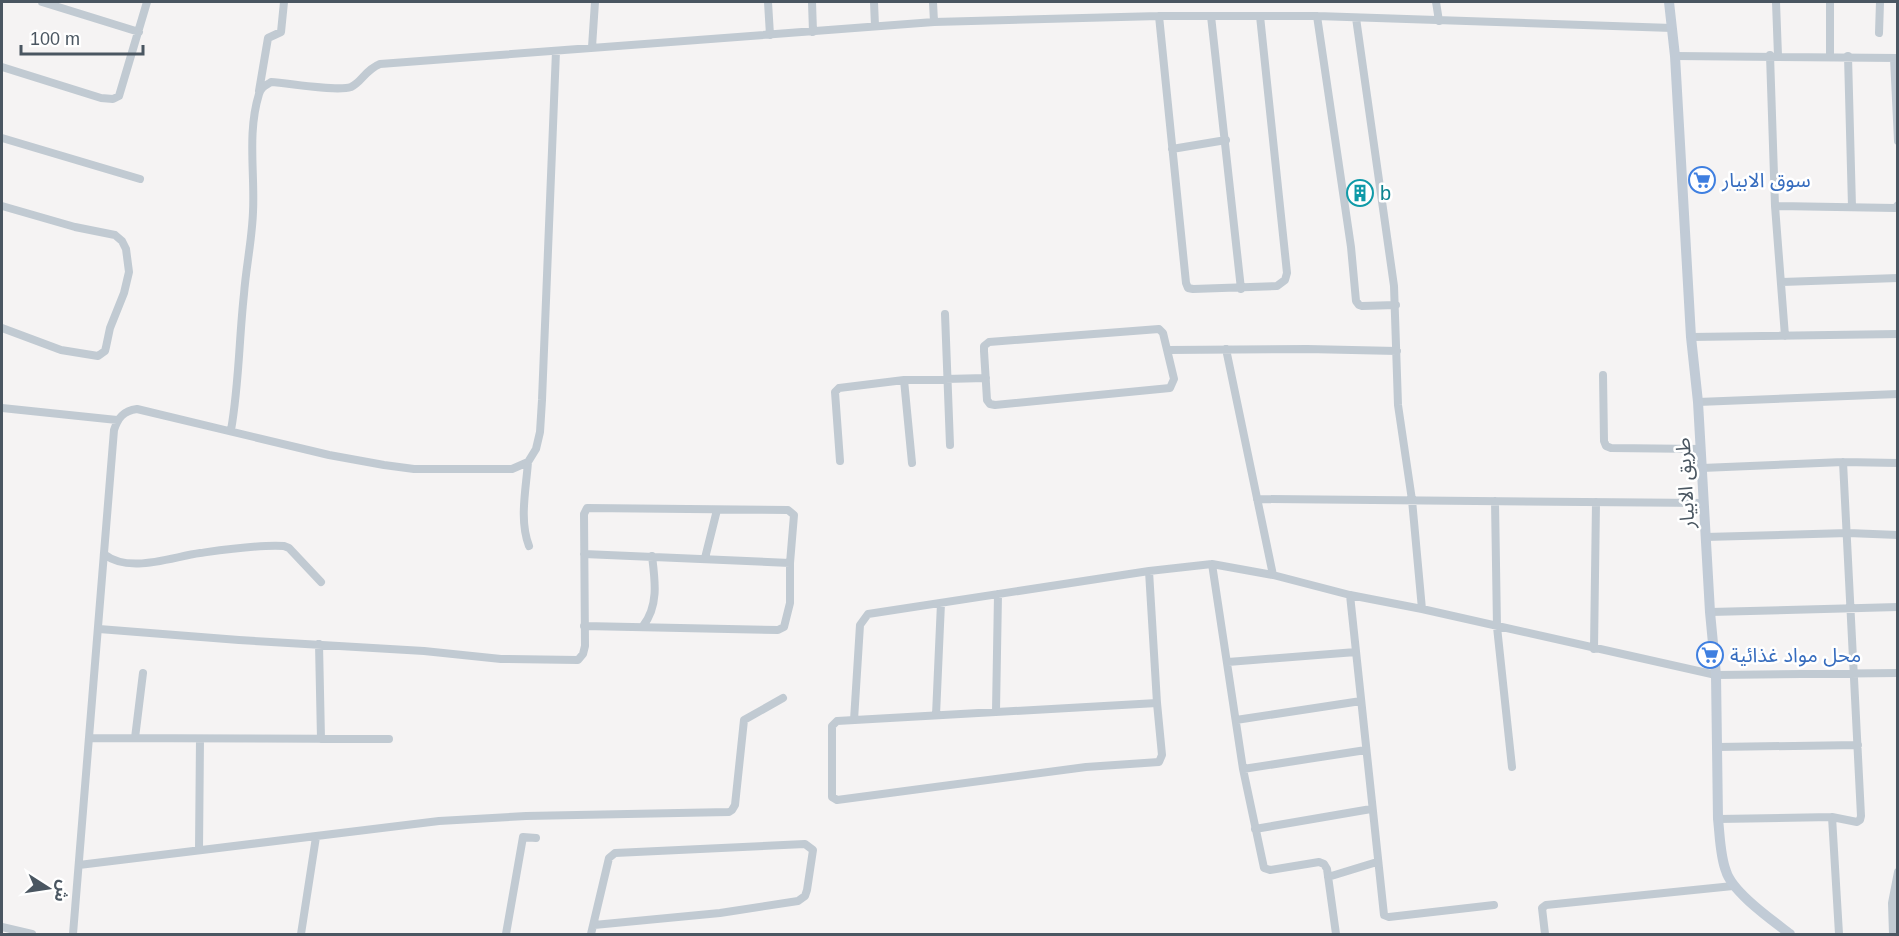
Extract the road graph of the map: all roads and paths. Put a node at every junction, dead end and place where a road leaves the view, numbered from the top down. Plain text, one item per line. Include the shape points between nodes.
1 (42, 2) edge
2 (147, 2) edge
3 (284, 2) edge
4 (595, 2) edge
5 (768, 2) edge
6 (812, 2) edge
7 (874, 2) edge
8 (933, 2) edge
9 (1436, 2) edge
10 (1669, 2) edge
11 (1776, 2) edge
12 (1830, 2) edge
13 (1880, 2) edge
14 (1159, 15) junction
15 (1211, 16) junction
16 (1260, 16) junction
17 (1317, 16) junction
18 (1356, 18) junction
19 (1439, 21) junction
20 (934, 22) junction
21 (875, 26) junction
22 (1672, 28) junction
23 (139, 32) junction
24 (813, 32) junction
25 (1879, 33) dead end
26 (770, 34) junction
27 (592, 47) junction
28 (556, 51) junction
29 (1774, 55) junction
30 (1675, 56) junction
31 (1830, 56) junction
32 (1848, 56) junction
33 (1896, 58) edge
34 (2, 67) edge
35 (259, 92) junction
36 (2, 138) edge
37 (1226, 140) junction
38 (1898, 141) edge
39 (1172, 149) junction
40 (140, 179) dead end
41 (1898, 205) edge
42 (2, 206) edge
43 (1775, 206) junction
44 (1852, 207) junction
45 (1898, 278) edge
46 (1782, 282) junction
47 (1241, 289) junction
48 (1396, 305) junction
49 (945, 314) dead end
50 (2, 328) edge
51 (1898, 334) edge
52 (1785, 336) junction
53 (1691, 337) junction
54 (1226, 349) junction
55 (1168, 350) junction
56 (1397, 351) junction
57 (1603, 375) dead end
58 (986, 378) junction
59 (904, 380) junction
60 (947, 380) junction
61 (1898, 394) edge
62 (1698, 402) junction
63 (2, 408) edge
64 (117, 420) junction
65 (231, 430) junction
66 (951, 445) dead end
67 (1701, 449) junction
68 (840, 461) dead end
69 (528, 462) junction
70 (1843, 462) junction
71 (912, 463) dead end
72 (1898, 463) edge
73 (1702, 468) junction
74 (1257, 499) junction
75 (1412, 500) junction
76 (1495, 501) junction
77 (1596, 502) junction
78 (1704, 503) junction
79 (717, 510) junction
80 (1848, 533) junction
81 (1898, 535) edge
82 (1706, 537) junction
83 (529, 546) dead end
84 (104, 554) junction
85 (584, 554) junction
86 (652, 556) junction
87 (705, 558) junction
88 (790, 563) junction
89 (1212, 564) junction
90 (1149, 571) junction
91 (1273, 575) junction
92 (321, 582) dead end
93 (998, 594) junction
94 (1350, 595) junction
95 (941, 603) junction
96 (1898, 607) edge
97 (1422, 609) junction
98 (1849, 609) junction
99 (1710, 612) junction
100 (584, 626) junction
101 (644, 626) junction
102 (1497, 627) junction
103 (99, 628) junction
104 (319, 644) junction
105 (1594, 649) junction
106 (1356, 652) junction
107 (1228, 662) junction
108 (143, 673) dead end
109 (1898, 673) edge
110 (1853, 674) junction
111 (1716, 675) junction
112 (783, 698) dead end
113 (1361, 701) junction
114 (1156, 703) junction
115 (996, 711) junction
116 (936, 715) junction
117 (854, 720) junction
118 (1236, 720) junction
119 (89, 738) junction
120 (135, 738) junction
121 (200, 739) junction
122 (321, 739) junction
123 (389, 739) dead end
124 (1858, 745) junction
125 (1717, 747) junction
126 (1366, 750) junction
127 (1512, 767) dead end
128 (1243, 769) junction
129 (1371, 809) junction
130 (1832, 818) junction
131 (1718, 819) junction
132 (1255, 829) junction
133 (316, 837) junction
134 (536, 838) dead end
135 (199, 850) junction
136 (1377, 862) junction
137 (79, 865) junction
138 (1898, 872) edge
139 (1328, 877) junction
140 (1733, 886) junction
141 (1895, 902) edge
142 (1494, 905) dead end
143 (594, 925) junction
144 (6, 930) edge
145 (32, 934) edge
146 (73, 934) edge
147 (301, 934) edge
148 (506, 934) edge
149 (591, 934) edge
150 (1336, 934) edge
151 (1545, 934) edge
152 (1790, 934) edge
153 (1839, 934) edge
154 (1893, 934) edge

1 - 23 street
2 - 23 street
3 - 35 street via 280,32 268,38
4 - 27 street
5 - 26 street
6 - 24 street
7 - 21 street
8 - 20 street
9 - 19 street
10 - 22 main road, طريق الابيار
11 - 29 street
12 - 31 street
13 - 25 street
14 - 15 street
14 - 20 street
14 - 39 street
15 - 16 street
15 - 37 street
16 - 17 street
16 - 47 street via 1287,273 1277,286
17 - 18 street
17 - 48 street via 1356,301 1362,306
18 - 19 street
18 - 48 street
19 - 22 street
20 - 21 street
21 - 24 street
22 - 30 main road, طريق الابيار
23 - 34 street via 119,96 113,99
24 - 26 street
26 - 27 street
27 - 28 street
28 - 35 street via 380,64 351,87 271,82
28 - 69 street via 542,400 536,449
29 - 30 street
29 - 31 street
29 - 43 street
30 - 53 main road, طريق الابيار
31 - 32 street
32 - 33 street
32 - 44 street
33 - 38 street
35 - 65 street via 251,144 252,226
36 - 40 street
37 - 39 street
37 - 47 street
39 - 47 street via 1188,288
41 - 44 street
42 - 50 street via 115,235 126,249 129,272 106,347 98,356 61,350
43 - 44 street
43 - 46 street
45 - 46 street
46 - 52 street
48 - 56 street
49 - 60 street
51 - 52 street
52 - 53 street
53 - 62 main road, طريق الابيار
54 - 55 street
54 - 56 street
54 - 74 street
55 - 58 street via 1159,329 989,342 984,346
55 - 58 street via 1174,379 1170,388 995,405 987,400
56 - 75 street via 1398,405
57 - 67 street via 1606,446
58 - 60 street
59 - 60 street
59 - 68 street via 836,389
59 - 71 street
60 - 66 street
61 - 62 street
62 - 67 main road, طريق الابيار
63 - 64 street
64 - 65 street via 137,409
64 - 84 street
65 - 69 street via 329,455 414,469 512,469
67 - 73 main road, طريق الابيار
69 - 83 street via 524,523
70 - 72 street
70 - 73 street
70 - 80 street
73 - 78 main road, طريق الابيار
74 - 75 street
74 - 91 street
75 - 76 street
75 - 97 street
76 - 77 street
76 - 102 street
77 - 78 street
77 - 105 street
78 - 82 main road, طريق الابيار
79 - 85 street via 587,508
79 - 87 street
79 - 88 street via 792,512
80 - 81 street
80 - 82 street
80 - 98 street
82 - 99 main road, طريق الابيار
84 - 92 street via 112,560 141,563 202,552 284,546
84 - 103 street
85 - 86 street
85 - 100 street
86 - 87 street
86 - 101 street via 654,604
87 - 88 street
88 - 101 street via 790,603 784,627 778,630
89 - 90 street
89 - 91 street
89 - 107 street
90 - 93 street
90 - 114 street
91 - 94 street
93 - 95 street
93 - 115 street
94 - 97 street
94 - 106 street
95 - 116 street
95 - 117 street via 868,614 864,618 858,641
96 - 98 street
97 - 102 street
98 - 99 street
98 - 110 street
99 - 111 main road, طريق الابيار
100 - 101 street
100 - 104 street via 585,646 578,660 501,659
102 - 105 street
102 - 127 street
103 - 104 street
103 - 119 street
104 - 122 street
105 - 111 street
106 - 107 street
106 - 113 street
107 - 118 street
108 - 120 street
109 - 110 street
110 - 111 street
110 - 124 street
111 - 125 main road, طريق الابيار
112 - 133 street via 744,720 735,805 729,812 471,819
113 - 118 street
113 - 126 street
114 - 115 street
114 - 117 street via 1162,755 1159,762 1086,766 837,800 832,797 832,726 837,721
115 - 116 street
116 - 117 street
118 - 128 street
119 - 120 street
119 - 137 street
120 - 121 street
121 - 122 street
121 - 135 street
122 - 123 street
124 - 125 street
124 - 130 street via 1860,820
125 - 131 main road, طريق الابيار
126 - 128 street
126 - 129 street
128 - 132 street
129 - 132 street
129 - 136 street
130 - 131 street
130 - 153 street
131 - 140 main road, طريق الابيار via 1726,872
132 - 139 street via 1264,868 1319,862 1324,864
133 - 135 street
133 - 147 street
134 - 148 street via 524,837
135 - 137 street
136 - 139 street
136 - 142 street via 1384,915
137 - 146 street
138 - 141 street
139 - 150 street
140 - 151 street via 1546,905 1542,908
140 - 152 main road
141 - 154 street
143 - 143 street via 609,858 615,853 805,844 813,850 807,890 798,901 720,914
143 - 149 street
144 - 145 street

